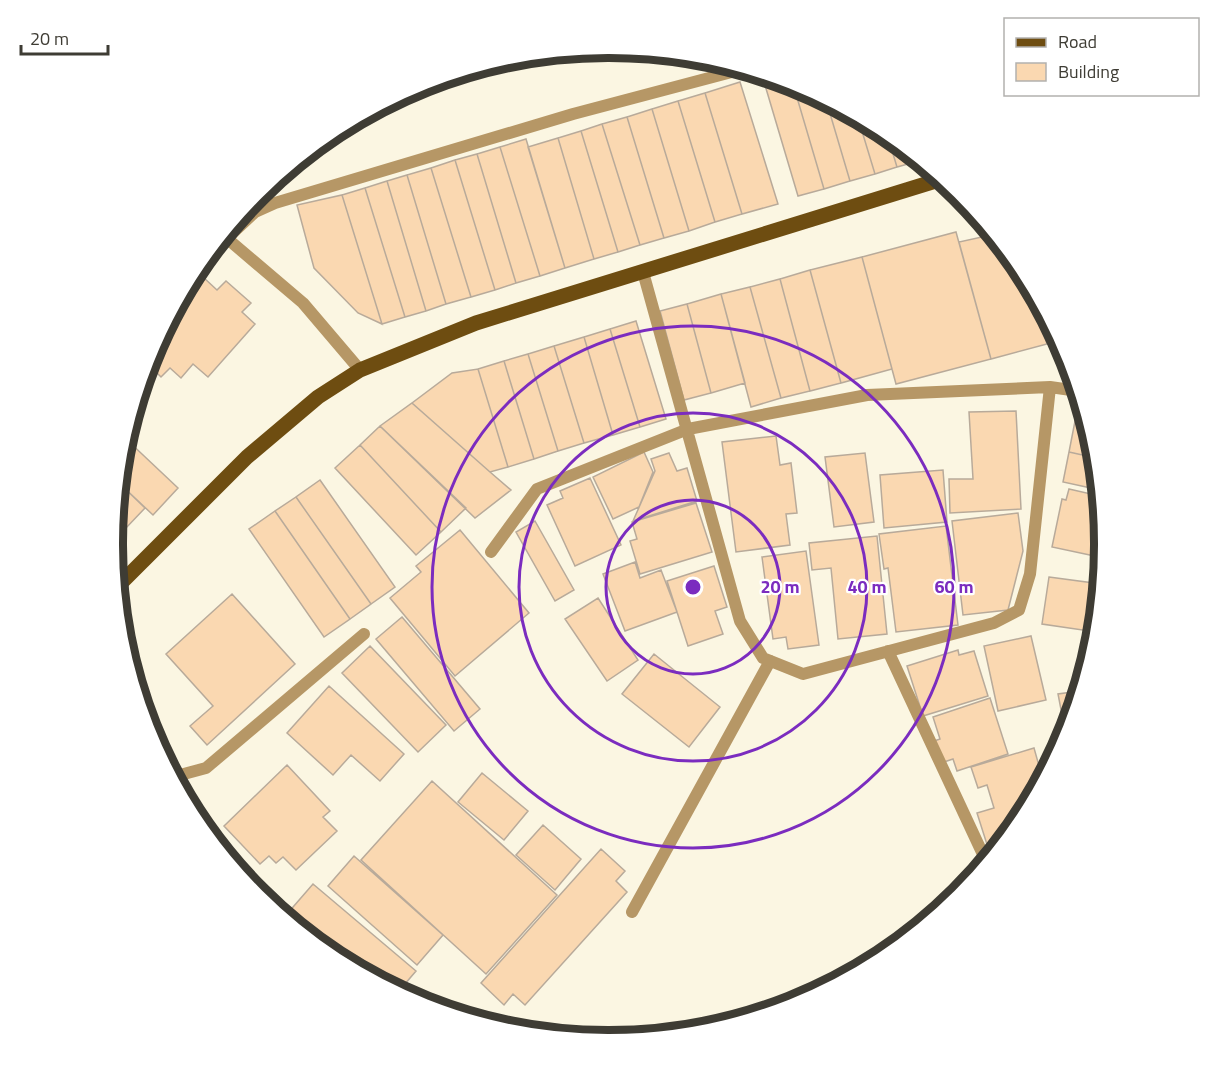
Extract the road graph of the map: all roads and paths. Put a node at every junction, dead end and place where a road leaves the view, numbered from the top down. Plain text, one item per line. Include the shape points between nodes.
1 (727, 73) edge
2 (931, 181) edge
3 (252, 214) edge
4 (230, 241) edge
5 (642, 272) junction
6 (360, 370) junction
7 (1050, 387) junction
8 (1070, 390) edge
9 (688, 429) junction
10 (491, 552) dead end
11 (124, 580) edge
12 (364, 634) dead end
13 (888, 651) junction
14 (770, 661) junction
15 (181, 775) edge
16 (983, 854) edge
17 (632, 912) dead end

1 - 3 street via 573,114 275,203
2 - 5 main road
4 - 6 street via 303,303
5 - 6 main road via 476,323
5 - 9 street
6 - 11 main road via 318,397 247,457
7 - 8 street
7 - 9 street via 867,395
7 - 13 street via 1030,574 1019,610 994,622
9 - 10 street via 537,489
9 - 14 street via 740,621 763,658
12 - 15 street via 206,768
13 - 14 street via 803,674
13 - 16 street
14 - 17 street

